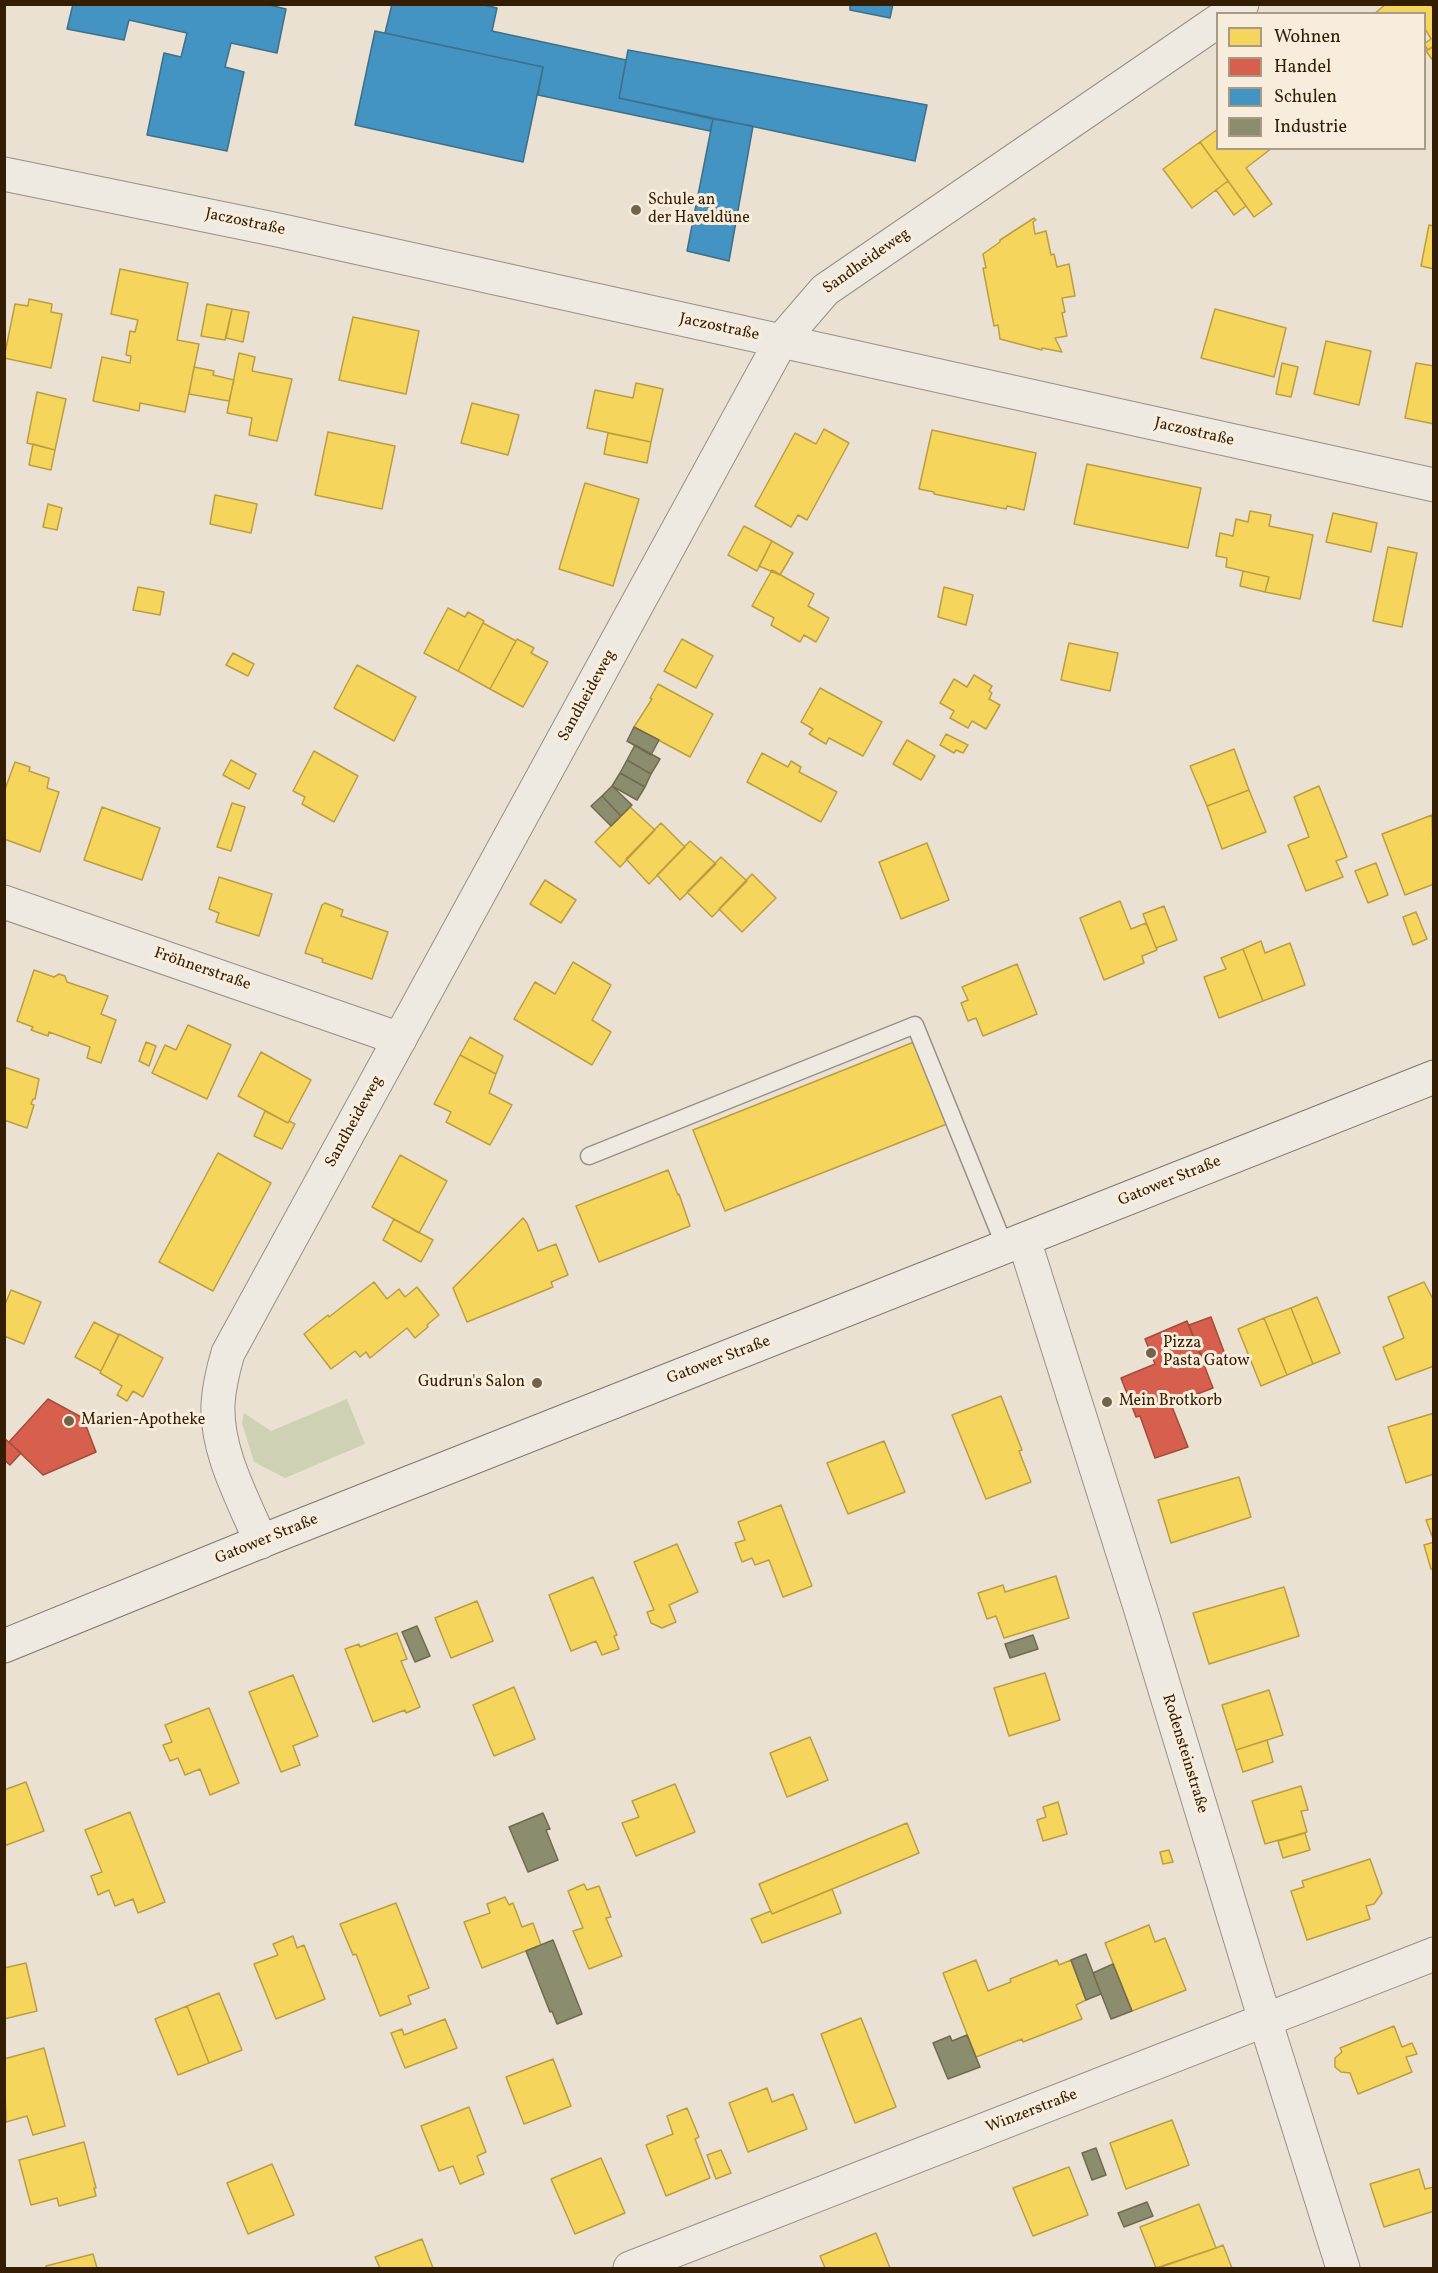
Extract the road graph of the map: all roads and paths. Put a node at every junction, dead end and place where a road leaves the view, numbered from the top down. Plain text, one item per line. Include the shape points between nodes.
1 (1216, 22) edge
2 (4, 174) edge
3 (781, 341) junction
4 (1434, 485) edge
5 (4, 902) edge
6 (400, 1039) junction
7 (1434, 1077) edge
8 (589, 1156) dead end
9 (1014, 1244) junction
10 (261, 1542) junction
11 (4, 1646) edge
12 (1434, 1954) edge
13 (1265, 2020) junction
14 (630, 2268) edge
15 (1343, 2268) edge

1 - 3 street, Sandheideweg via 825,290
2 - 3 street, Jaczostraße
3 - 4 street, Jaczostraße
3 - 6 street, Sandheideweg
5 - 6 street, Fröhnerstraße
6 - 10 street, Sandheideweg via 228,1353 218,1406 222,1445
7 - 9 street, Gatower Straße
8 - 9 lane via 915,1025
9 - 10 street, Gatower Straße
9 - 13 street, Rodensteinstraße via 1137,1597
10 - 11 street, Gatower Straße
12 - 13 street, Winzerstraße
13 - 14 street, Winzerstraße
13 - 15 street, Rodensteinstraße

